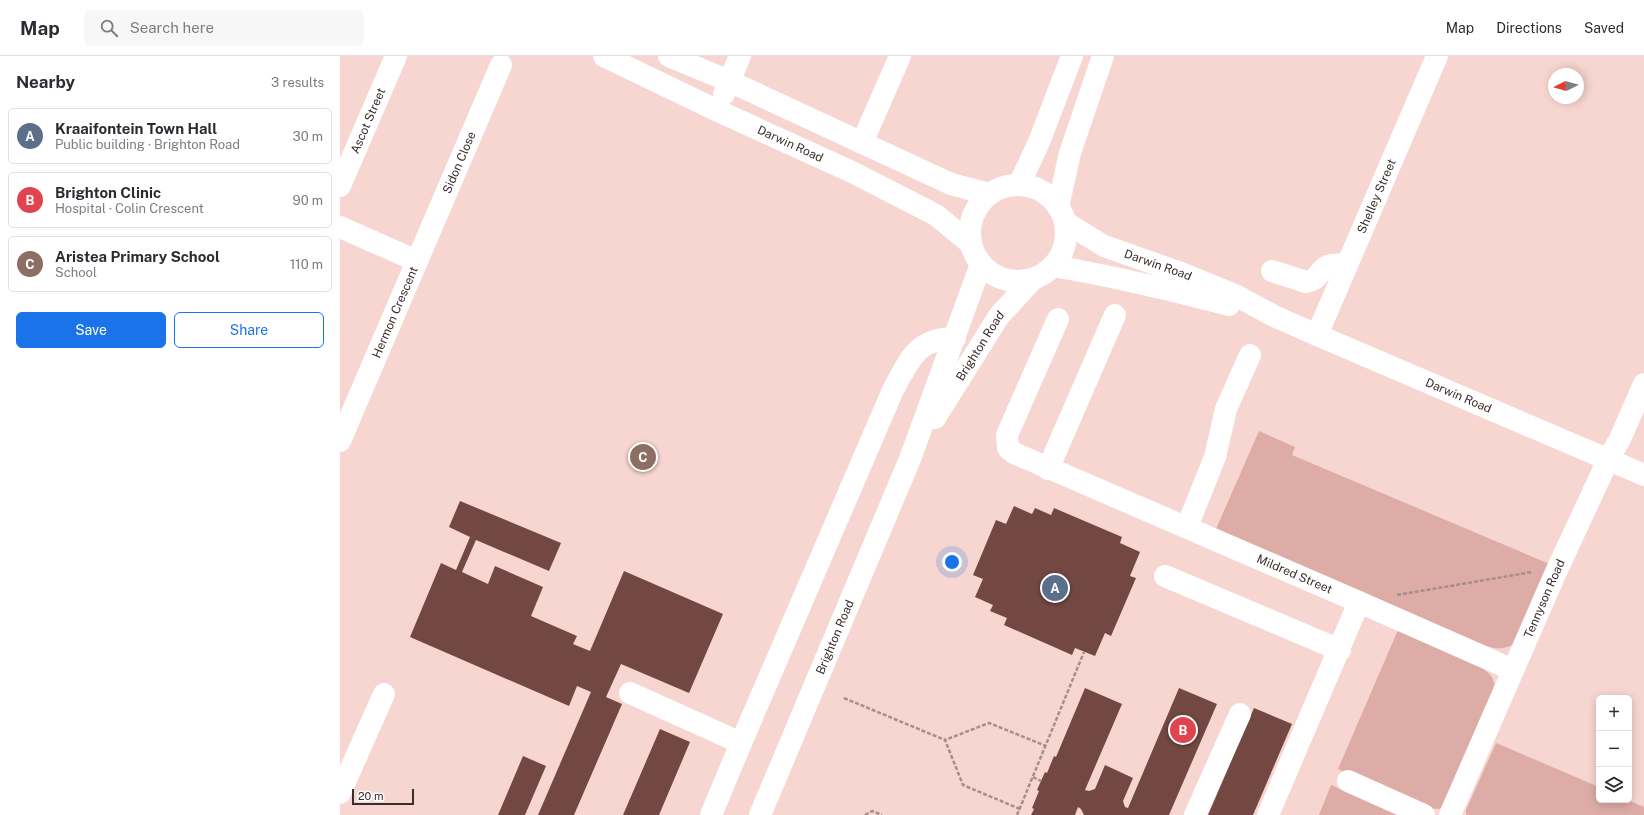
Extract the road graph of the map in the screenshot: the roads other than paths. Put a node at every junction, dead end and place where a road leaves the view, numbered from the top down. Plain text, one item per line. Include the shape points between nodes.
1 (396, 56) edge
2 (604, 56) edge
3 (669, 56) edge
4 (740, 56) edge
5 (900, 56) edge
6 (1072, 56) edge
7 (1103, 56) edge
8 (1437, 56) edge
9 (501, 65) dead end
10 (729, 81) junction
11 (716, 110) junction
12 (862, 143) junction
13 (1019, 185) junction
14 (340, 186) edge
15 (990, 194) junction
16 (1062, 214) junction
17 (340, 227) edge
18 (970, 243) junction
19 (417, 261) junction
20 (981, 264) junction
21 (1347, 265) junction
22 (1053, 266) junction
23 (1272, 271) dead end
24 (1033, 279) junction
25 (1115, 315) dead end
26 (1274, 316) junction
27 (1058, 319) dead end
28 (1317, 336) junction
29 (955, 338) junction
30 (1250, 355) dead end
31 (1644, 384) edge
32 (340, 441) edge
33 (910, 459) junction
34 (1608, 460) junction
35 (1048, 469) junction
36 (1644, 475) edge
37 (1187, 527) junction
38 (1165, 576) dead end
39 (1359, 602) junction
40 (1340, 650) junction
41 (1513, 670) junction
42 (630, 693) dead end
43 (384, 694) dead end
44 (1240, 714) dead end
45 (741, 743) junction
46 (1348, 781) dead end
47 (340, 793) edge
48 (711, 815) edge
49 (760, 815) edge
50 (1195, 815) edge
51 (1268, 815) edge
52 (1424, 815) edge
53 (1450, 815) edge

1 - 14 street, Ascot Street
2 - 11 street, Darwin Road
3 - 10 street
4 - 10 street
5 - 12 street
6 - 13 street via 1039,142
7 - 16 street via 1070,153
8 - 21 street, Shelley Street
9 - 19 street, Sidon Close
10 - 11 street
10 - 12 street
11 - 18 street, Darwin Road via 852,172 936,215
12 - 15 street via 951,184
13 - 15 street via 1004,187
13 - 16 street via 1034,188 1048,195
15 - 18 street via 973,216
16 - 22 street via 1066,238 1062,253
16 - 26 street, Darwin Road via 1104,246 1237,296
17 - 19 street, Hermon Crescent
18 - 20 street
19 - 32 street, Hermon Crescent
20 - 24 street via 1005,280
20 - 29 street, Brighton Road
21 - 23 street via 1326,265 1314,278 1306,282
21 - 28 street, Shelley Street
22 - 24 street
22 - 26 street, Darwin Road via 1177,291
24 - 33 street, Brighton Road via 999,316
25 - 35 street
26 - 28 street, Darwin Road
27 - 35 street, Mildred Street via 1007,438 1008,448 1014,453
28 - 34 street, Darwin Road
29 - 33 street, Brighton Road
29 - 45 street via 940,338 928,343 914,355 901,376
30 - 37 street via 1226,409 1215,457
31 - 34 street, Tennyson Road
33 - 49 street, Brighton Road
34 - 36 street, Darwin Road
34 - 41 street, Tennyson Road
35 - 37 street, Mildred Street
37 - 39 street, Mildred Street
38 - 40 street
39 - 40 street
39 - 41 street, Mildred Street
40 - 51 street
41 - 53 street, Tennyson Road
42 - 45 street
43 - 47 street
44 - 50 street
45 - 48 street
46 - 52 street

